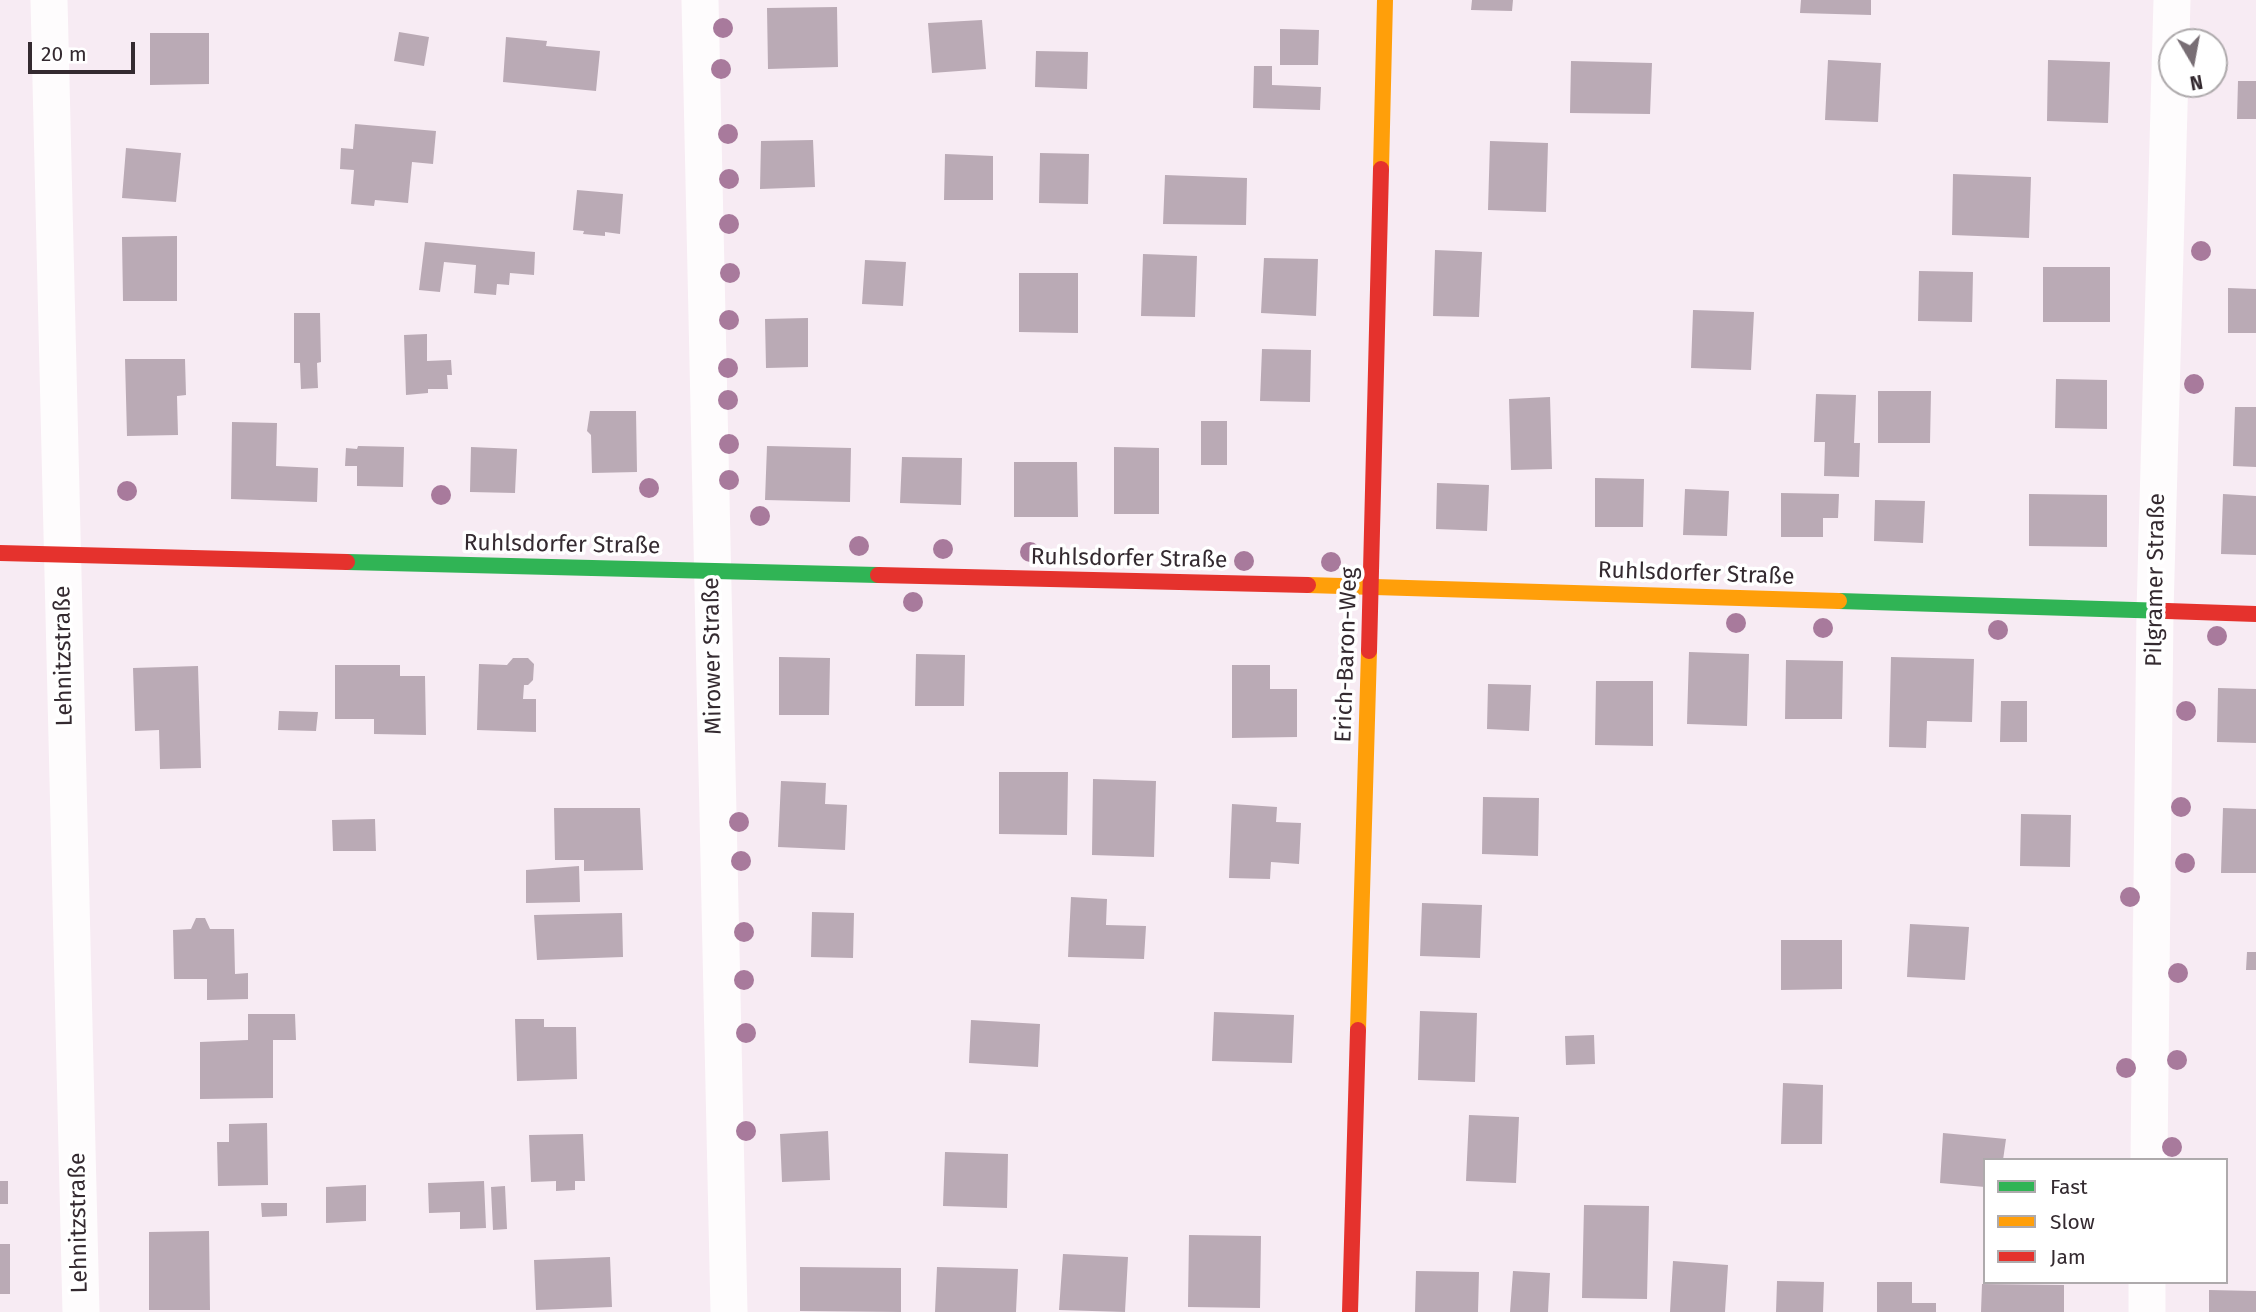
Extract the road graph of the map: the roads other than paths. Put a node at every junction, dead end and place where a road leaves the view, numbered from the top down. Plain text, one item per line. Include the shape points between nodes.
1 (49, 0) edge
2 (700, 0) edge
3 (1385, 0) edge
4 (2172, 0) edge
5 (0, 553) edge
6 (62, 555) junction
7 (711, 571) junction
8 (1371, 587) junction
9 (2155, 611) junction
10 (2256, 614) edge
11 (2148, 1158) edge
12 (2147, 1284) edge
13 (81, 1312) edge
14 (729, 1312) edge
15 (1350, 1312) edge
16 (2147, 1312) edge

1 - 6 street, Lehnitzstraße
2 - 7 street, Mirower Straße
3 - 8 street, Erich-Baron-Weg
4 - 9 street, Pilgramer Straße
5 - 6 street, Ruhlsdorfer Straße
6 - 7 street, Ruhlsdorfer Straße
6 - 13 street, Lehnitzstraße
7 - 8 street, Ruhlsdorfer Straße
7 - 14 street, Mirower Straße
8 - 9 street, Ruhlsdorfer Straße
8 - 15 street, Erich-Baron-Weg
9 - 10 street, Ruhlsdorfer Straße
9 - 11 street, Pilgramer Straße
12 - 16 street

